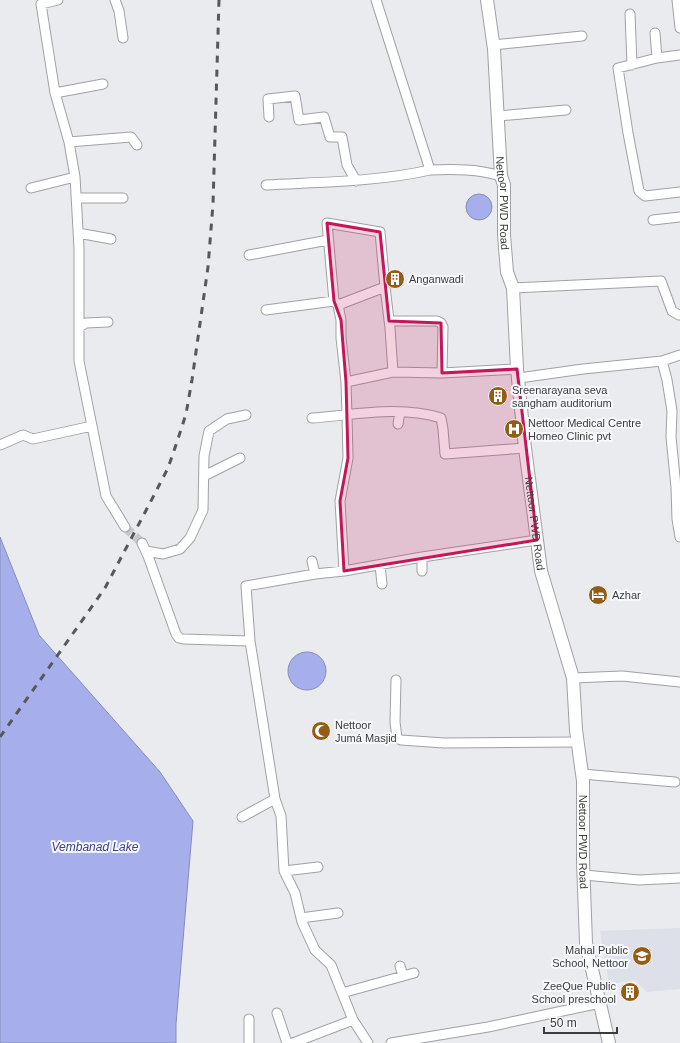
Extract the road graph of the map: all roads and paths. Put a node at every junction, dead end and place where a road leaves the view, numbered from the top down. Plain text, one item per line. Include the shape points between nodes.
1 (58, 0) edge
2 (115, 0) edge
3 (376, 0) edge
4 (487, 0) edge
5 (677, 0) edge
6 (40, 2) edge
7 (630, 14) dead end
8 (680, 28) edge
9 (655, 33) dead end
10 (582, 36) dead end
11 (124, 38) dead end
12 (493, 45) junction
13 (680, 55) edge
14 (657, 58) junction
15 (632, 65) junction
16 (103, 84) dead end
17 (55, 93) junction
18 (566, 110) dead end
19 (498, 116) junction
20 (269, 117) dead end
21 (69, 142) junction
22 (137, 145) dead end
23 (430, 170) junction
24 (501, 176) junction
25 (74, 177) junction
26 (356, 181) junction
27 (266, 184) dead end
28 (31, 188) dead end
29 (680, 192) edge
30 (76, 198) junction
31 (124, 198) dead end
32 (680, 217) edge
33 (653, 220) dead end
34 (78, 233) junction
35 (110, 239) dead end
36 (328, 240) junction
37 (249, 255) dead end
38 (385, 287) junction
39 (513, 288) junction
40 (336, 303) junction
41 (266, 310) dead end
42 (679, 315) dead end
43 (390, 321) junction
44 (108, 322) dead end
45 (79, 327) junction
46 (680, 356) edge
47 (662, 361) junction
48 (393, 372) junction
49 (442, 373) junction
50 (518, 374) junction
51 (346, 382) junction
52 (676, 411) edge
53 (400, 412) junction
54 (246, 415) dead end
55 (348, 416) junction
56 (312, 418) dead end
57 (398, 424) dead end
58 (92, 426) junction
59 (675, 437) edge
60 (0, 445) edge
61 (525, 448) junction
62 (240, 458) dead end
63 (204, 476) junction
64 (679, 520) edge
65 (125, 527) tunnel mouth
66 (680, 536) edge
67 (537, 540) junction
68 (422, 556) junction
69 (312, 561) dead end
70 (380, 565) junction
71 (344, 571) junction
72 (422, 571) dead end
73 (315, 574) junction
74 (382, 584) dead end
75 (250, 641) junction
76 (573, 678) junction
77 (396, 680) dead end
78 (680, 682) edge
79 (578, 742) junction
80 (582, 774) junction
81 (675, 782) dead end
82 (275, 799) junction
83 (242, 817) dead end
84 (318, 867) dead end
85 (284, 871) junction
86 (584, 875) junction
87 (680, 878) edge
88 (338, 913) dead end
89 (301, 918) junction
90 (400, 966) dead end
91 (414, 973) dead end
92 (403, 976) junction
93 (342, 993) junction
94 (600, 1003) junction
95 (277, 1013) dead end
96 (248, 1019) dead end
97 (353, 1020) junction
98 (249, 1043) edge
99 (287, 1043) edge
100 (293, 1043) edge
101 (368, 1043) edge
102 (391, 1043) edge
103 (609, 1043) edge

1 - 6 street
2 - 11 street
3 - 23 street
4 - 12 street, Nettoor PWD Road
5 - 8 street
6 - 17 street
7 - 15 street
9 - 14 street
10 - 12 street
12 - 19 street, Nettoor PWD Road
13 - 14 street
14 - 15 street
15 - 29 street via 618,68 640,191 645,196
16 - 17 street
17 - 21 street
18 - 19 street
19 - 24 street, Nettoor PWD Road
20 - 26 street via 268,99 295,96 299,120 324,118 330,137 342,137 347,165
21 - 22 street via 131,137
21 - 25 street
23 - 24 street via 484,171
23 - 26 street via 405,176
24 - 39 street, Nettoor PWD Road via 504,185 507,272
25 - 28 street
25 - 30 street
26 - 27 street
30 - 31 street
30 - 34 street
32 - 33 street
34 - 35 street
34 - 45 street
36 - 37 street
36 - 38 street via 327,223 380,232
36 - 40 street
38 - 40 street
38 - 43 street
39 - 42 street via 661,280 672,311
39 - 50 street, Nettoor PWD Road
40 - 41 street
40 - 51 street via 341,320
43 - 48 street
43 - 49 street via 441,323
44 - 45 street via 86,323
45 - 58 street via 79,361
46 - 47 street
47 - 50 street
47 - 52 street
48 - 49 street
48 - 51 street
49 - 50 street
50 - 61 street, Nettoor PWD Road
51 - 55 street
52 - 59 street
53 - 55 street
53 - 57 street
53 - 61 street via 428,414 441,418 445,454
54 - 63 street via 227,419 209,431 204,456
55 - 56 street
55 - 71 street via 348,458 340,501
58 - 60 street via 33,439 23,435
58 - 65 street via 106,496
59 - 64 street
61 - 67 street, Nettoor PWD Road
62 - 63 street
63 - 75 street via 203,510 190,538 180,549 163,554 144,547 179,638
64 - 66 street
67 - 68 street
67 - 76 street, Nettoor PWD Road via 541,571
68 - 70 street
68 - 72 street
69 - 73 street
70 - 71 street
70 - 74 street
71 - 73 street
73 - 75 street via 246,586
75 - 82 street
76 - 78 street via 622,676
76 - 79 street, Nettoor PWD Road
77 - 79 street via 395,722 397,738 402,740 444,743
79 - 80 street, Nettoor PWD Road
80 - 81 street
80 - 86 street, Nettoor PWD Road
82 - 83 street
82 - 85 street via 281,816
84 - 85 street
85 - 89 street via 295,894
86 - 87 street via 639,880
86 - 94 street, Nettoor PWD Road via 586,943
88 - 89 street
89 - 93 street via 315,950 331,965
90 - 92 street
91 - 92 street
92 - 93 street
93 - 97 street
94 - 102 street via 488,1027
94 - 103 street, Nettoor PWD Road
95 - 99 street
96 - 98 street
97 - 100 street
97 - 101 street

